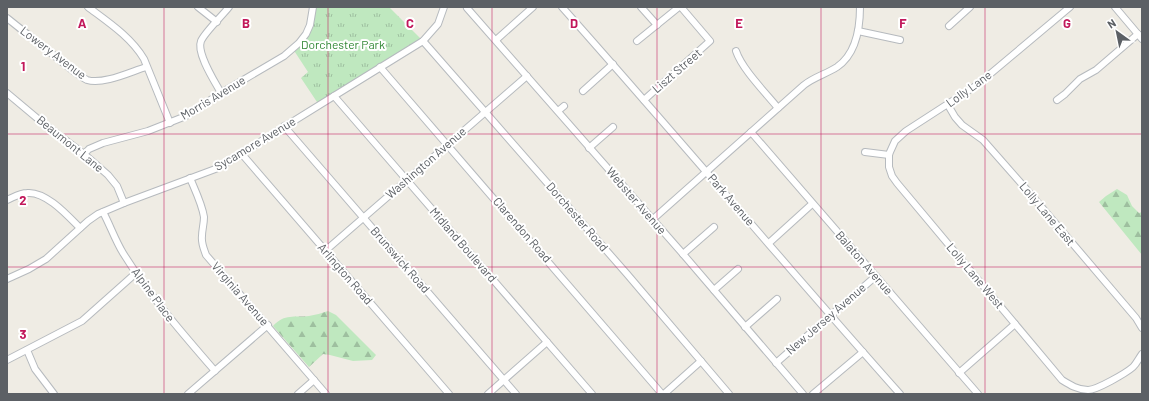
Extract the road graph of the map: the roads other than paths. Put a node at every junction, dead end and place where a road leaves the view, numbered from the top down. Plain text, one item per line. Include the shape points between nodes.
1 (198, 7) edge
2 (229, 7) edge
3 (313, 7) edge
4 (444, 7) edge
5 (533, 7) edge
6 (562, 7) edge
7 (641, 7) edge
8 (680, 7) edge
9 (860, 7) edge
10 (970, 7) edge
11 (1070, 7) edge
12 (1115, 7) edge
13 (92, 8) edge
14 (467, 8) dead end
15 (7, 18) edge
16 (217, 22) junction
17 (657, 25) junction
18 (949, 26) dead end
19 (858, 32) junction
20 (1140, 37) edge
21 (496, 40) junction
22 (900, 40) dead end
23 (423, 41) junction
24 (637, 41) dead end
25 (736, 51) dead end
26 (613, 64) junction
27 (146, 67) junction
28 (380, 67) junction
29 (527, 76) junction
30 (583, 91) dead end
31 (7, 93) edge
32 (221, 93) junction
33 (334, 96) junction
34 (644, 100) junction
35 (1057, 100) dead end
36 (948, 105) junction
37 (564, 106) dead end
38 (778, 108) junction
39 (558, 111) junction
40 (486, 112) junction
41 (170, 123) junction
42 (284, 126) junction
43 (613, 127) dead end
44 (751, 132) junction
45 (448, 145) junction
46 (589, 148) junction
47 (865, 152) dead end
48 (84, 154) junction
49 (241, 154) junction
50 (889, 155) junction
51 (706, 171) junction
52 (190, 178) junction
53 (406, 180) junction
54 (7, 200) edge
55 (124, 203) junction
56 (812, 204) junction
57 (103, 212) junction
58 (364, 217) junction
59 (652, 220) junction
60 (714, 227) dead end
61 (80, 228) junction
62 (769, 243) junction
63 (325, 251) junction
64 (683, 254) junction
65 (738, 269) dead end
66 (136, 272) junction
67 (876, 276) junction
68 (7, 279) edge
69 (714, 290) junction
70 (777, 299) dead end
71 (830, 316) junction
72 (1015, 324) junction
73 (268, 325) junction
74 (745, 327) junction
75 (1142, 328) edge
76 (547, 342) junction
77 (27, 350) junction
78 (863, 352) junction
79 (1142, 354) edge
80 (7, 360) edge
81 (701, 361) junction
82 (776, 362) junction
83 (215, 371) junction
84 (959, 373) junction
85 (314, 380) junction
86 (504, 380) junction
87 (1076, 391) edge
88 (54, 394) edge
89 (188, 394) edge
90 (298, 394) edge
91 (326, 394) edge
92 (449, 394) edge
93 (488, 394) edge
94 (516, 394) edge
95 (592, 394) edge
96 (663, 394) edge
97 (729, 394) edge
98 (803, 394) edge
99 (813, 394) edge
100 (900, 394) edge
101 (978, 394) edge

1 - 16 street
2 - 16 street
3 - 32 street, Morris Avenue via 308,29 299,43 284,56
4 - 23 street, Sycamore Avenue via 438,24
5 - 21 street
6 - 26 street, Park Avenue
7 - 17 street
8 - 17 street
8 - 34 street, Liszt Street via 710,42
9 - 19 street
10 - 18 street
11 - 36 street, Lolly Lane via 977,85
12 - 20 street
13 - 27 street via 127,38 140,53
14 - 21 street, Webster Avenue
15 - 27 street, Lowery Avenue via 88,80 110,79
16 - 32 street via 203,38 200,46 202,56
17 - 24 street
19 - 22 street
19 - 38 street via 844,62 808,82
20 - 35 street via 1080,80
21 - 29 street, Webster Avenue
23 - 28 street, Sycamore Avenue
23 - 40 street, Dorchester Road
25 - 38 street via 738,59
26 - 30 street
26 - 34 street, Park Avenue
27 - 41 street
28 - 33 street, Sycamore Avenue
28 - 45 street, Clarendon Road
29 - 39 street, Webster Avenue
29 - 40 street, Washington Avenue
31 - 48 street, Beaumont Lane
32 - 41 street, Morris Avenue via 186,116
33 - 42 street, Sycamore Avenue
33 - 53 street, Midland Boulevard
34 - 51 street, Park Avenue
36 - 50 street, Lolly Lane via 898,137
36 - 75 street, Lolly Lane East via 962,125 983,140 1027,190
37 - 39 street
38 - 44 street
39 - 46 street, Webster Avenue
40 - 45 street, Washington Avenue
40 - 81 street, Dorchester Road
41 - 48 street, Morris Avenue via 103,143
42 - 49 street, Sycamore Avenue
42 - 58 street, Brunswick Road
43 - 46 street
44 - 51 street
44 - 56 street, Balaton Avenue
45 - 53 street, Washington Avenue
45 - 96 street, Clarendon Road
46 - 59 street, Webster Avenue
47 - 50 street
48 - 55 street, Beaumont Lane via 117,186
49 - 52 street, Sycamore Avenue via 218,168
49 - 63 street, Arlington Road
50 - 72 street, Lolly Lane West via 890,171 897,183
51 - 59 street
51 - 62 street, Park Avenue
52 - 55 street, Sycamore Avenue
52 - 73 street, Virginia Avenue via 204,217 202,239 206,255
53 - 58 street, Washington Avenue
53 - 76 street, Midland Boulevard
54 - 61 street via 27,193 42,196
55 - 57 street, Sycamore Avenue
56 - 62 street
56 - 67 street, Balaton Avenue
57 - 61 street, Sycamore Avenue
57 - 66 street, Alpine Place
58 - 63 street, Washington Avenue
58 - 86 street, Brunswick Road
59 - 64 street, Webster Avenue
60 - 64 street
61 - 68 street, Sycamore Avenue via 40,263
62 - 71 street, Park Avenue
63 - 92 street, Arlington Road
64 - 69 street, Webster Avenue
65 - 69 street
66 - 77 street via 82,321
66 - 83 street, Alpine Place via 172,321
67 - 71 street, New Jersey Avenue
67 - 84 street, Balaton Avenue
69 - 74 street, Webster Avenue
70 - 74 street
71 - 78 street, Park Avenue
71 - 82 street, New Jersey Avenue
72 - 84 street
72 - 87 street, Lolly Lane West via 1062,380
73 - 83 street
73 - 85 street, Virginia Avenue
74 - 82 street, Webster Avenue
76 - 86 street
76 - 95 street, Midland Boulevard
77 - 80 street
77 - 88 street via 35,369
78 - 99 street
78 - 100 street, Park Avenue
79 - 87 street via 1129,370 1099,387
81 - 96 street
81 - 97 street, Dorchester Road
82 - 98 street, Webster Avenue
83 - 89 street
84 - 101 street, Balaton Avenue
85 - 90 street
85 - 91 street, Virginia Avenue
86 - 93 street
86 - 94 street, Brunswick Road

